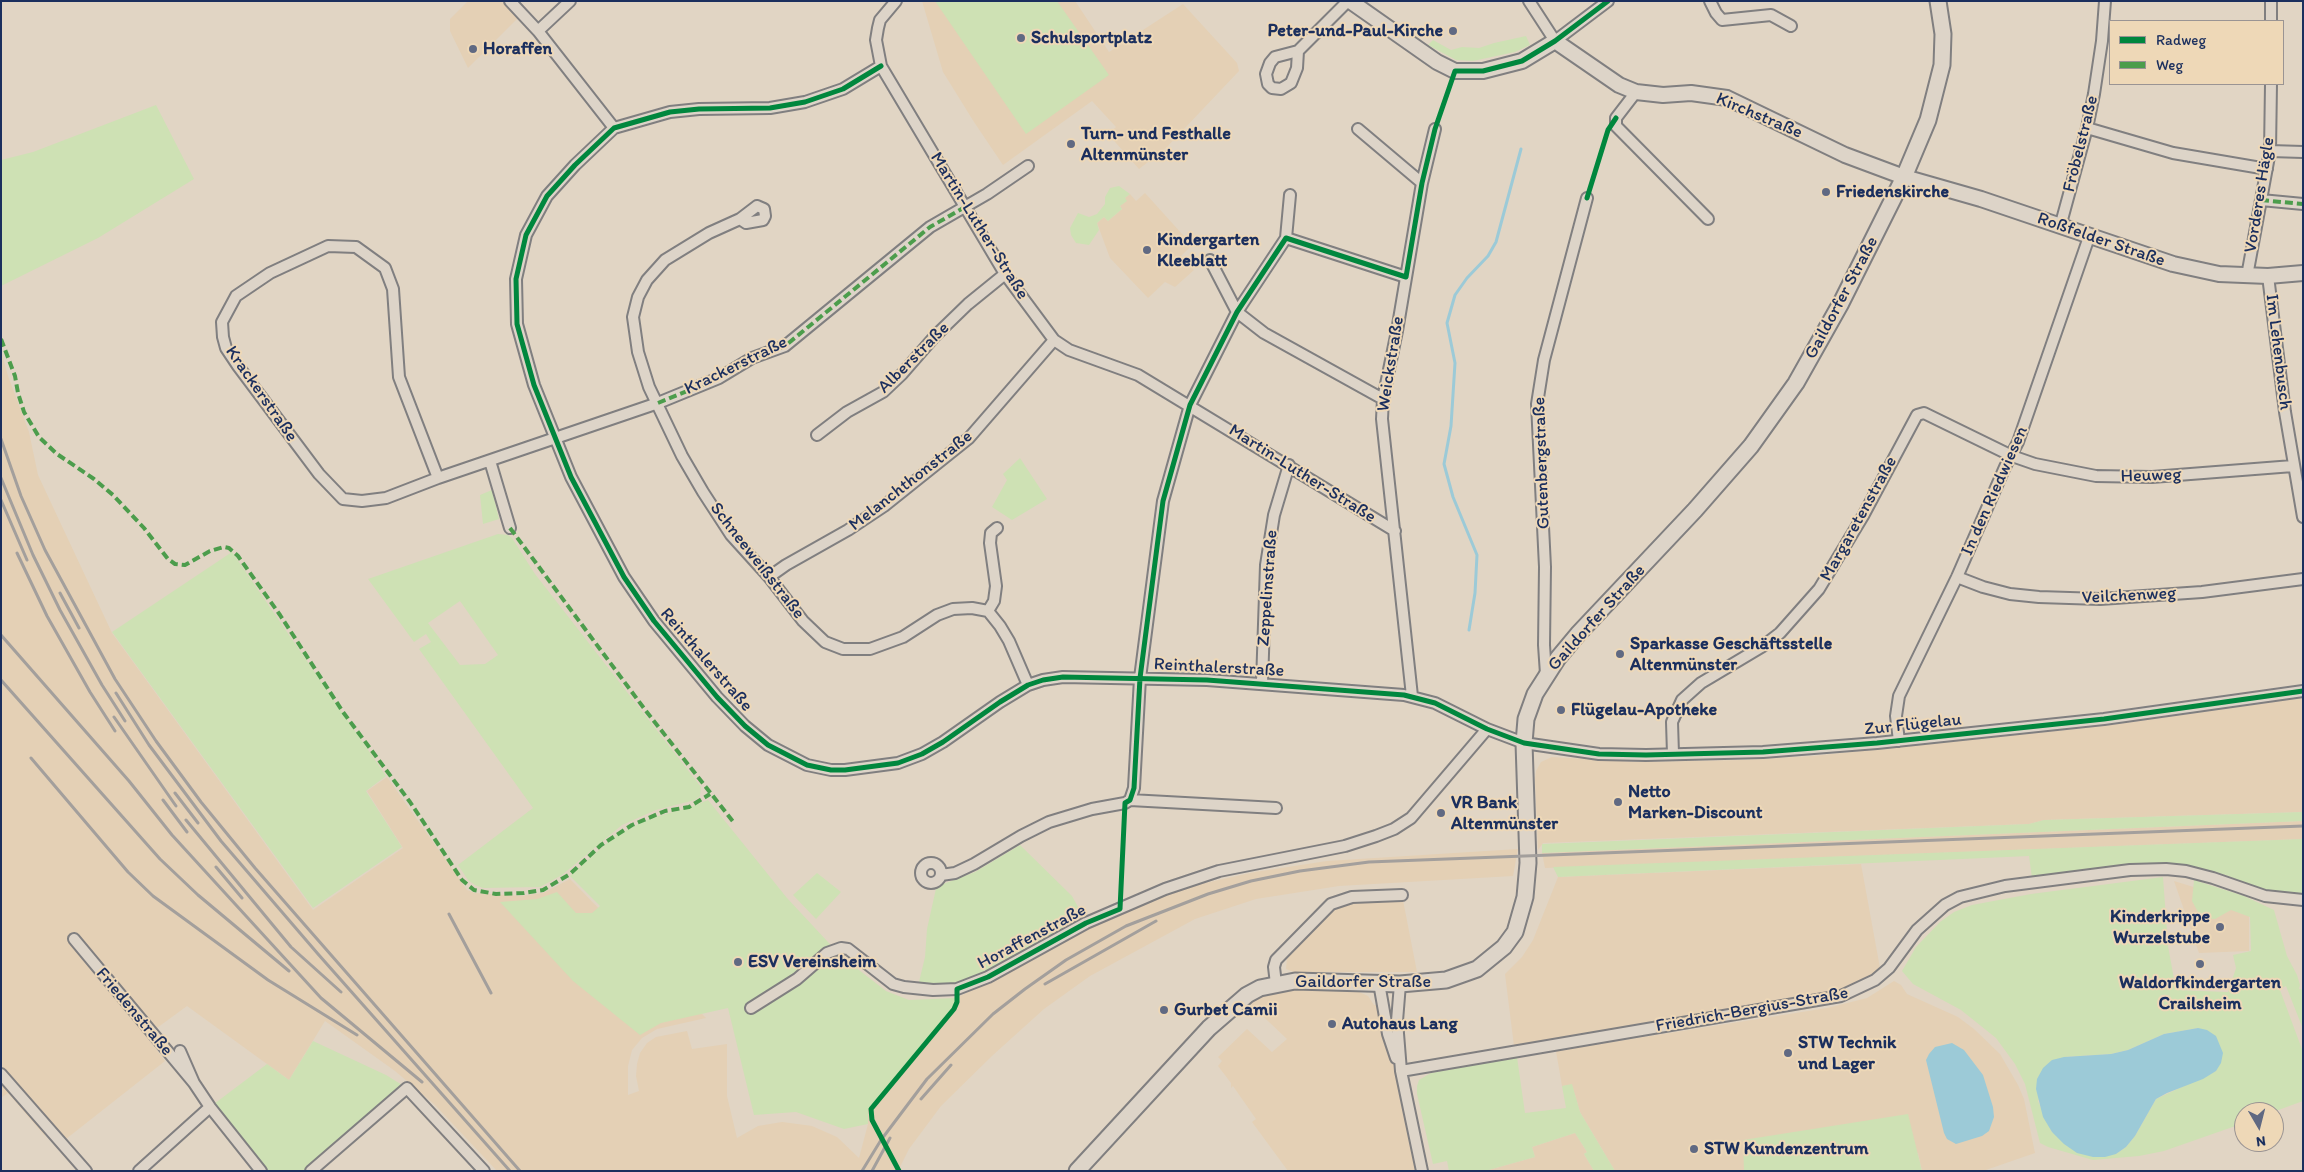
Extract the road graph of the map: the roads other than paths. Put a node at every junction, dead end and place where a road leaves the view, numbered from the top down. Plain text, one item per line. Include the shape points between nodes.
1 (510, 1) edge
2 (570, 1) edge
3 (896, 1) edge
4 (1349, 1) edge
5 (1529, 1) edge
6 (1608, 1) edge
7 (1710, 1) edge
8 (1938, 1) edge
9 (2105, 1) edge
10 (2271, 1) edge
11 (2271, 20) edge
12 (1791, 26) dead end
13 (538, 31) junction
14 (1555, 40) junction
15 (2106, 41) edge
16 (1298, 51) dead end
17 (881, 66) junction
18 (2271, 85) edge
19 (1636, 92) junction
20 (614, 128) junction
21 (2087, 128) junction
22 (1358, 129) dead end
23 (1435, 129) dead end
24 (2270, 151) junction
25 (2303, 152) edge
26 (1028, 166) dead end
27 (2267, 169) junction
28 (1904, 177) junction
29 (1422, 183) junction
30 (1290, 195) dead end
31 (1587, 198) dead end
32 (2261, 200) junction
33 (2303, 204) edge
34 (965, 207) junction
35 (1708, 218) dead end
36 (740, 219) dead end
37 (2060, 226) junction
38 (2089, 237) junction
39 (1286, 238) junction
40 (1210, 260) dead end
41 (2303, 273) edge
42 (1005, 274) junction
43 (2247, 276) junction
44 (2268, 276) junction
45 (1406, 277) junction
46 (1237, 312) junction
47 (1054, 340) junction
48 (1382, 399) junction
49 (658, 403) junction
50 (1190, 405) junction
51 (817, 435) dead end
52 (555, 440) junction
53 (2012, 456) junction
54 (490, 461) junction
55 (1289, 465) junction
56 (2293, 466) junction
57 (438, 478) junction
58 (2303, 517) edge
59 (510, 528) dead end
60 (997, 528) dead end
61 (1395, 531) junction
62 (769, 577) junction
63 (1957, 577) junction
64 (2303, 579) edge
65 (988, 612) junction
66 (1546, 674) junction
67 (1140, 678) junction
68 (1262, 683) junction
69 (1028, 685) junction
70 (2303, 691) edge
71 (1412, 696) junction
72 (1487, 729) junction
73 (1898, 741) junction
74 (1524, 743) junction
75 (1672, 754) junction
76 (1130, 800) junction
77 (1276, 808) dead end
78 (941, 875) dead end
79 (1402, 895) dead end
80 (2303, 900) edge
81 (74, 939) dead end
82 (1379, 983) junction
83 (1276, 984) junction
84 (1400, 984) junction
85 (751, 1008) dead end
86 (180, 1052) dead end
87 (1401, 1071) junction
88 (1, 1074) edge
89 (194, 1083) junction
90 (210, 1107) junction
91 (86, 1171) edge
92 (139, 1171) edge
93 (262, 1171) edge
94 (311, 1171) edge
95 (484, 1171) edge
96 (1077, 1171) edge
97 (1422, 1171) edge

1 - 13 street
2 - 13 street
3 - 17 street, Martin-Luther-Straße via 880,20 878,28 876,40
4 - 14 street via 1455,71 1483,72 1522,61
4 - 16 street
5 - 14 street
6 - 14 street
7 - 12 street via 1722,20 1771,15
8 - 28 main road, Gaildorfer Straße via 1943,34 1942,65 1928,120
9 - 15 street, Fröbelstraße
10 - 11 street
13 - 20 street
14 - 19 street, Kirchstraße
15 - 21 street, Fröbelstraße
17 - 20 street, Reinthalerstraße via 843,90 805,102 770,108 677,111
17 - 34 street, Martin-Luther-Straße
18 - 24 street, Vorderes Hägle
19 - 28 street, Kirchstraße via 1663,95 1692,93 1727,98 1845,155
19 - 35 street via 1616,118 1616,126
20 - 52 street, Reinthalerstraße via 548,196 526,235 520,256 516,280 516,324
21 - 27 street via 2173,153
21 - 37 street, Fröbelstraße
22 - 29 street
23 - 29 street, Weickstraße
24 - 25 street
24 - 27 street, Vorderes Hägle
26 - 34 street, Krackerstraße
27 - 32 street, Vorderes Hägle
28 - 37 street, Roßfelder Straße
28 - 66 main road, Gaildorfer Straße via 1841,304 1779,409 1726,475 1578,634
29 - 45 street, Weickstraße
30 - 39 street
31 - 66 street, Gutenbergstraße via 1544,360 1537,404 1545,567
32 - 33 street
32 - 43 street, Vorderes Hägle
34 - 42 street, Martin-Luther-Straße
34 - 49 street, Krackerstraße via 930,227 785,346 752,358 719,378
36 - 49 street, Schneeweißstraße via 666,260 647,280 638,297 633,317 634,336 649,387
37 - 38 street, Roßfelder Straße
38 - 43 street, Roßfelder Straße via 2197,271
38 - 53 street, In den Riedwiesen
39 - 45 street
39 - 46 street
40 - 46 street
41 - 44 street, Roßfelder Straße
42 - 47 street, Martin-Luther-Straße
42 - 51 street, Alberstraße via 968,304 883,392 847,412
43 - 44 street, Roßfelder Straße
44 - 56 street, Im Lehenbusch
45 - 48 street, Weickstraße
46 - 48 street via 1264,333
46 - 50 street
47 - 50 street, Martin-Luther-Straße via 1069,350 1138,375
47 - 62 street, Melanchthonstraße via 969,438 884,506
48 - 61 street, Weickstraße
49 - 52 street, Krackerstraße
49 - 62 street, Schneeweißstraße via 703,492 731,535
50 - 55 street, Martin-Luther-Straße
50 - 67 street via 1163,501
52 - 54 street, Krackerstraße
52 - 69 street, Reinthalerstraße via 586,508 624,577 654,621 745,726 788,756 807,765 831,770 898,763 943,742
53 - 56 street, Heuweg via 2070,472 2120,478
53 - 63 street, In den Riedwiesen
53 - 75 street, Margaretenstraße via 1924,414 1914,417 1863,516 1819,590 1780,633 1701,683 1682,700 1672,722
54 - 57 street, Krackerstraße
54 - 59 street
55 - 61 street, Martin-Luther-Straße
55 - 68 street, Zeppelinstraße via 1274,515 1266,565
56 - 58 street, Im Lehenbusch
57 - 57 street, Krackerstraße via 399,377 393,289 385,268 356,248 328,246 270,273 236,296 222,322 226,348 319,474 343,498 362,501 386,498
60 - 65 street via 991,533 996,586
61 - 71 street, Weickstraße
62 - 65 street, Schneeweißstraße via 803,621 825,642 843,649 870,649 888,644 953,609 972,608
63 - 64 street, Veilchenweg via 2010,594 2100,599 2202,592
63 - 73 street, In den Riedwiesen via 1899,696 1896,716
65 - 69 street via 1009,641
66 - 74 main road, Gaildorfer Straße via 1526,719
67 - 68 street, Reinthalerstraße
67 - 69 street, Reinthalerstraße via 1063,677
67 - 76 street via 1134,788
68 - 71 street, Reinthalerstraße
70 - 73 street, Zur Flügelau via 2104,719
71 - 72 street, Reinthalerstraße via 1435,703
72 - 74 street, Reinthalerstraße
72 - 85 street, Horaffenstraße via 1410,818 1376,836 1345,846 1219,871 1165,890 1086,923 988,977 957,989 933,990 893,984 848,949 841,948 827,953 797,978
73 - 75 street, Zur Flügelau via 1763,752
74 - 75 street, Zur Flügelau via 1600,754
74 - 84 main road, Gaildorfer Straße via 1528,863 1525,897 1515,932 1504,947 1477,969 1434,982
76 - 77 street
76 - 78 street via 1049,822 974,864 955,873
79 - 83 street via 1352,897 1331,904 1276,960
80 - 87 street, Friedrich-Bergius-Straße via 2265,896 2214,878 2166,868 2005,886 1960,897 1944,905 1917,930 1876,980 1841,996
81 - 89 street, Friedenstraße
82 - 83 main road, Gaildorfer Straße via 1315,980
82 - 84 main road, Gaildorfer Straße
82 - 87 street via 1388,1034
83 - 96 main road, Gaildorfer Straße via 1247,995 1209,1028
84 - 87 street via 1397,1021
86 - 89 street, Friedenstraße
87 - 97 street
88 - 91 street
89 - 90 street, Friedenstraße
90 - 92 street
90 - 93 street, Friedenstraße
94 - 95 street via 407,1088

